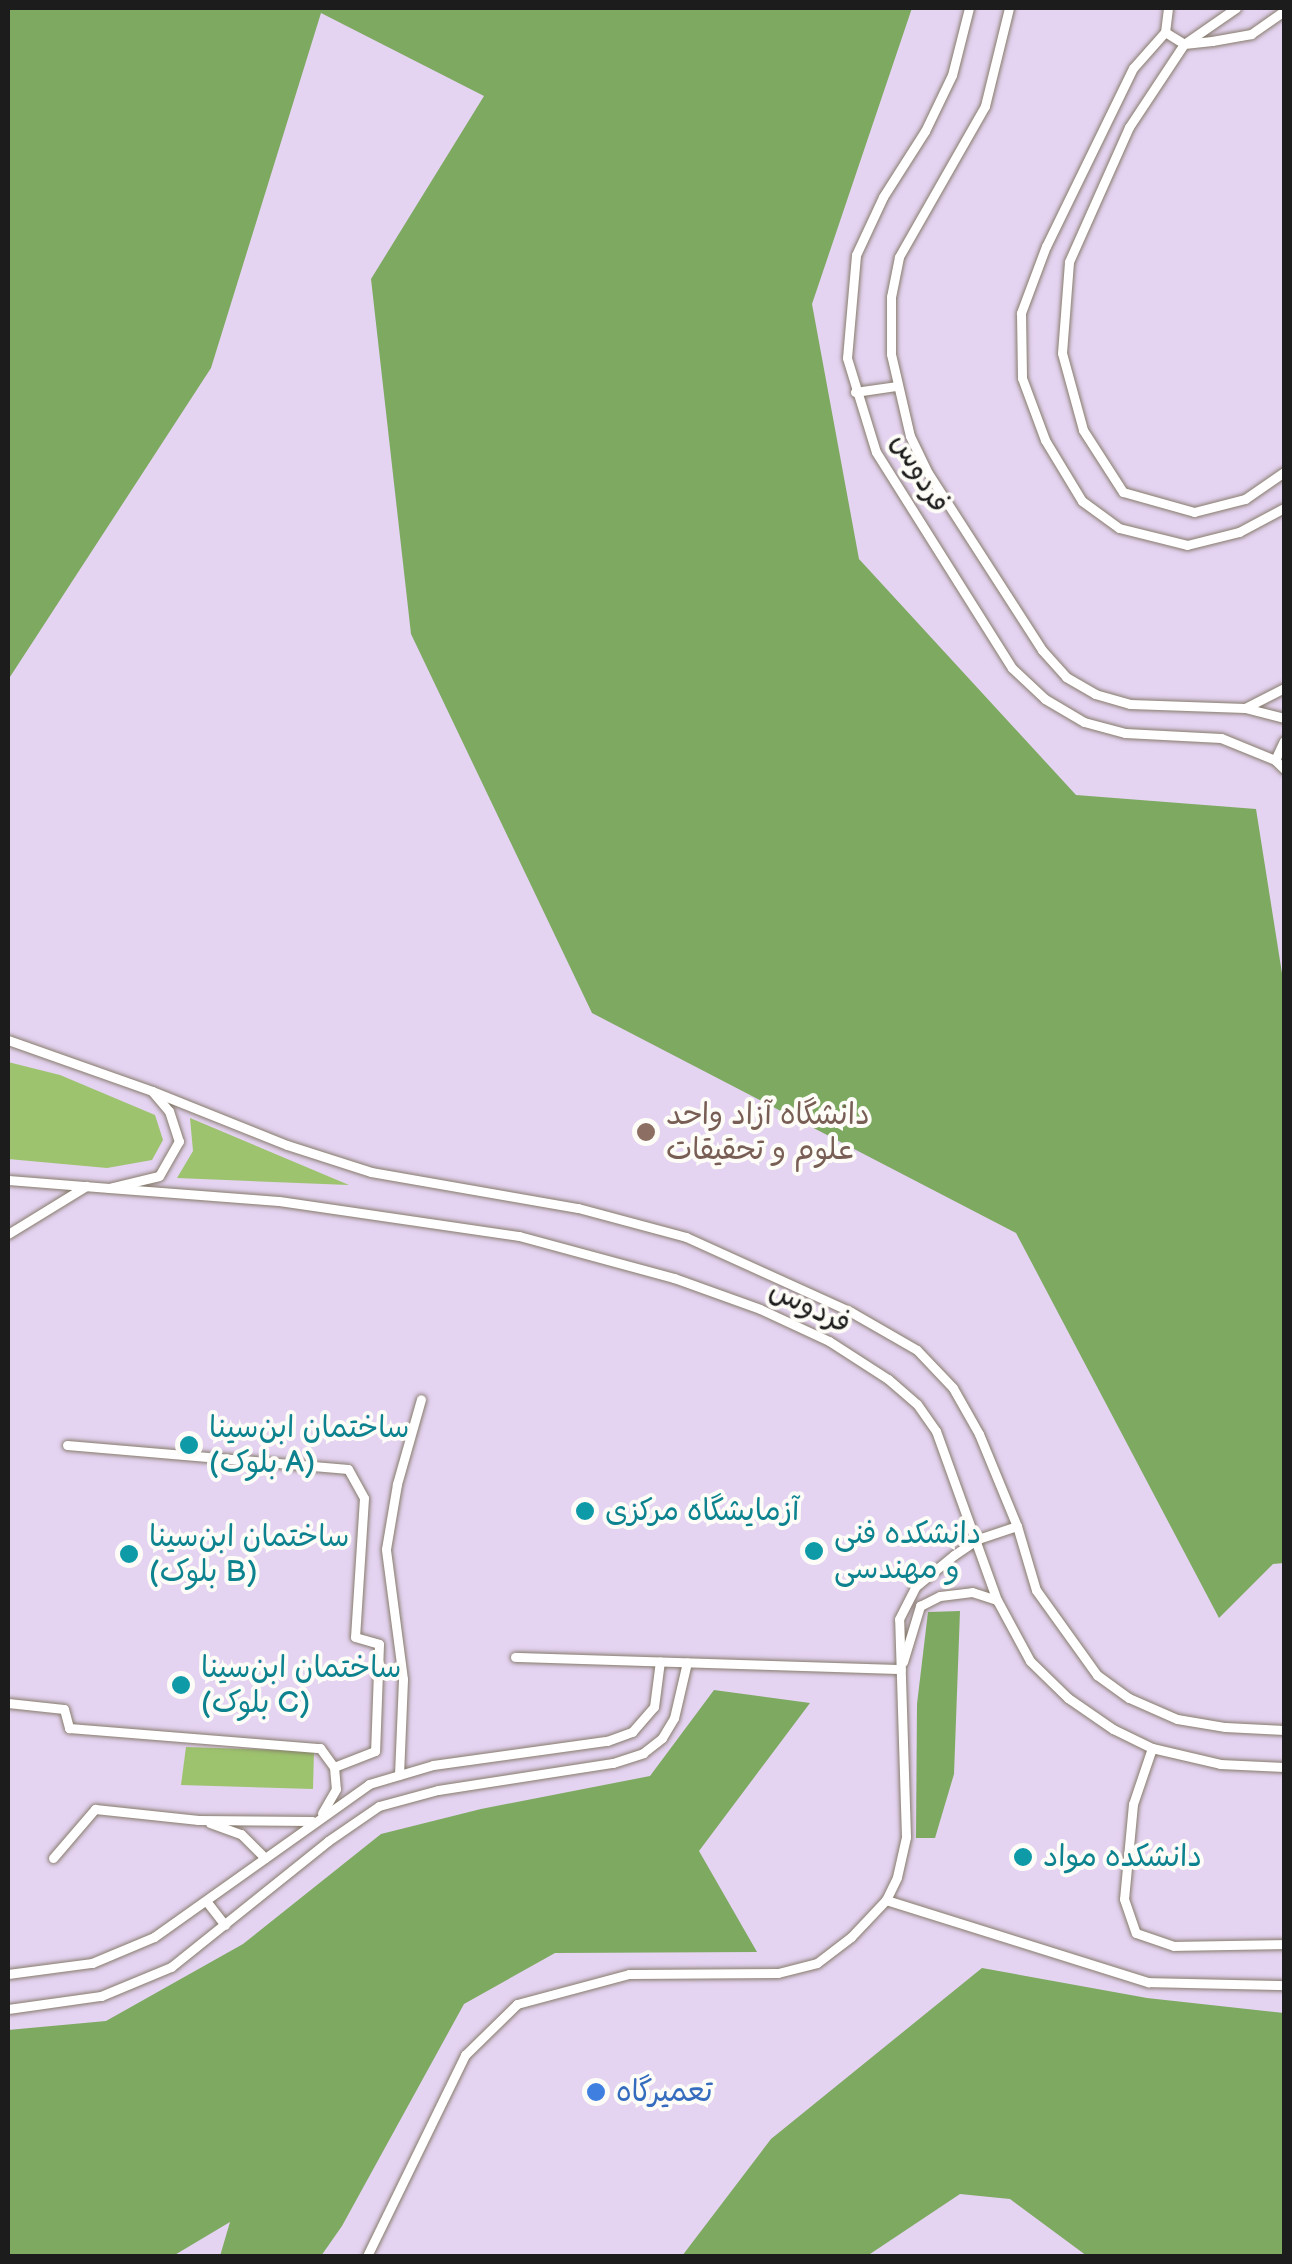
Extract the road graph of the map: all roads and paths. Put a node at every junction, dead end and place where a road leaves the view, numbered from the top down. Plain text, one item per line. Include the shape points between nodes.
1 (969, 8) edge
2 (1009, 8) edge
3 (1168, 8) edge
4 (1236, 8) edge
5 (1284, 12) edge
6 (1164, 32) junction
7 (1184, 44) junction
8 (896, 386) junction
9 (855, 392) junction
10 (1284, 472) edge
11 (1284, 508) edge
12 (1284, 688) edge
13 (1245, 708) junction
14 (1284, 718) edge
15 (1284, 741) edge
16 (1276, 760) junction
17 (1284, 769) edge
18 (8, 1040) edge
19 (152, 1091) junction
20 (8, 1180) edge
21 (87, 1186) junction
22 (109, 1188) junction
23 (8, 1234) edge
24 (421, 1400) dead end
25 (67, 1445) dead end
26 (1016, 1526) junction
27 (978, 1539) junction
28 (997, 1600) junction
29 (397, 1634) junction
30 (379, 1644) junction
31 (515, 1657) dead end
32 (660, 1662) junction
33 (687, 1662) junction
34 (901, 1670) junction
35 (8, 1703) edge
36 (1284, 1730) edge
37 (1152, 1748) junction
38 (334, 1767) junction
39 (1284, 1767) edge
40 (399, 1775) junction
41 (317, 1818) junction
42 (198, 1820) junction
43 (53, 1858) dead end
44 (264, 1858) junction
45 (886, 1900) junction
46 (207, 1902) junction
47 (225, 1925) junction
48 (1284, 1944) edge
49 (8, 1974) edge
50 (1284, 1985) edge
51 (8, 2008) edge
52 (366, 2256) edge

1 - 9 lane, فردوس via 952,75 856,255 847,324
2 - 8 lane, فردوس via 985,106 900,258 891,297
3 - 6 lane
4 - 7 lane
5 - 7 lane via 1251,34
6 - 7 lane
6 - 11 lane via 1133,68 1046,246 1021,313 1022,378 1045,440 1082,501 1120,528 1187,544 1239,532
7 - 10 lane via 1130,128 1070,262 1062,354 1083,430 1123,492 1194,512 1244,499
8 - 9 lane
8 - 13 lane, فردوس via 928,473 1042,650 1066,676 1094,694 1130,704
9 - 16 lane, فردوس via 876,452 899,491 1012,668 1045,699 1084,722 1125,733 1221,738
12 - 13 lane
13 - 14 lane, فردوس
15 - 16 lane
16 - 17 lane, فردوس
18 - 19 lane, فردوس
19 - 22 lane via 176,1127 172,1158 159,1176
19 - 26 lane, فردوس via 371,1172 578,1208 686,1237 852,1312 917,1350 952,1388 980,1434
20 - 21 lane, فردوس
21 - 22 lane, فردوس
21 - 23 lane
22 - 27 lane, فردوس via 279,1201 519,1236 760,1308 829,1341 917,1404 936,1430
24 - 29 lane via 386,1549
25 - 30 lane via 348,1468 364,1498 355,1637
26 - 27 lane
26 - 36 lane, فردوس via 1036,1590 1096,1675 1177,1718
27 - 28 lane, فردوس
27 - 34 lane via 915,1586 899,1619
28 - 34 lane via 972,1592 920,1606
28 - 37 lane, فردوس via 1030,1661 1068,1698
29 - 30 lane
29 - 40 lane via 403,1679
30 - 38 lane via 374,1751
31 - 32 lane
32 - 33 lane
32 - 40 lane via 654,1707 632,1732
33 - 34 lane
33 - 47 lane via 674,1718 643,1754 379,1806
34 - 45 lane via 906,1837
35 - 38 lane via 64,1709 69,1728 320,1748
37 - 39 lane, فردوس via 1220,1764
37 - 48 lane via 1133,1804 1124,1899 1136,1933 1174,1946
38 - 41 lane via 336,1789
40 - 41 lane via 369,1784
41 - 42 lane
41 - 44 lane
42 - 43 lane via 94,1808
42 - 44 lane via 241,1834
44 - 46 lane
45 - 50 lane via 1148,1982
45 - 52 lane via 852,1937 804,1966 778,1973 630,1974 516,2004 465,2055
46 - 47 lane
46 - 49 lane via 154,1937 92,1962
47 - 51 lane via 171,1967 101,1996

